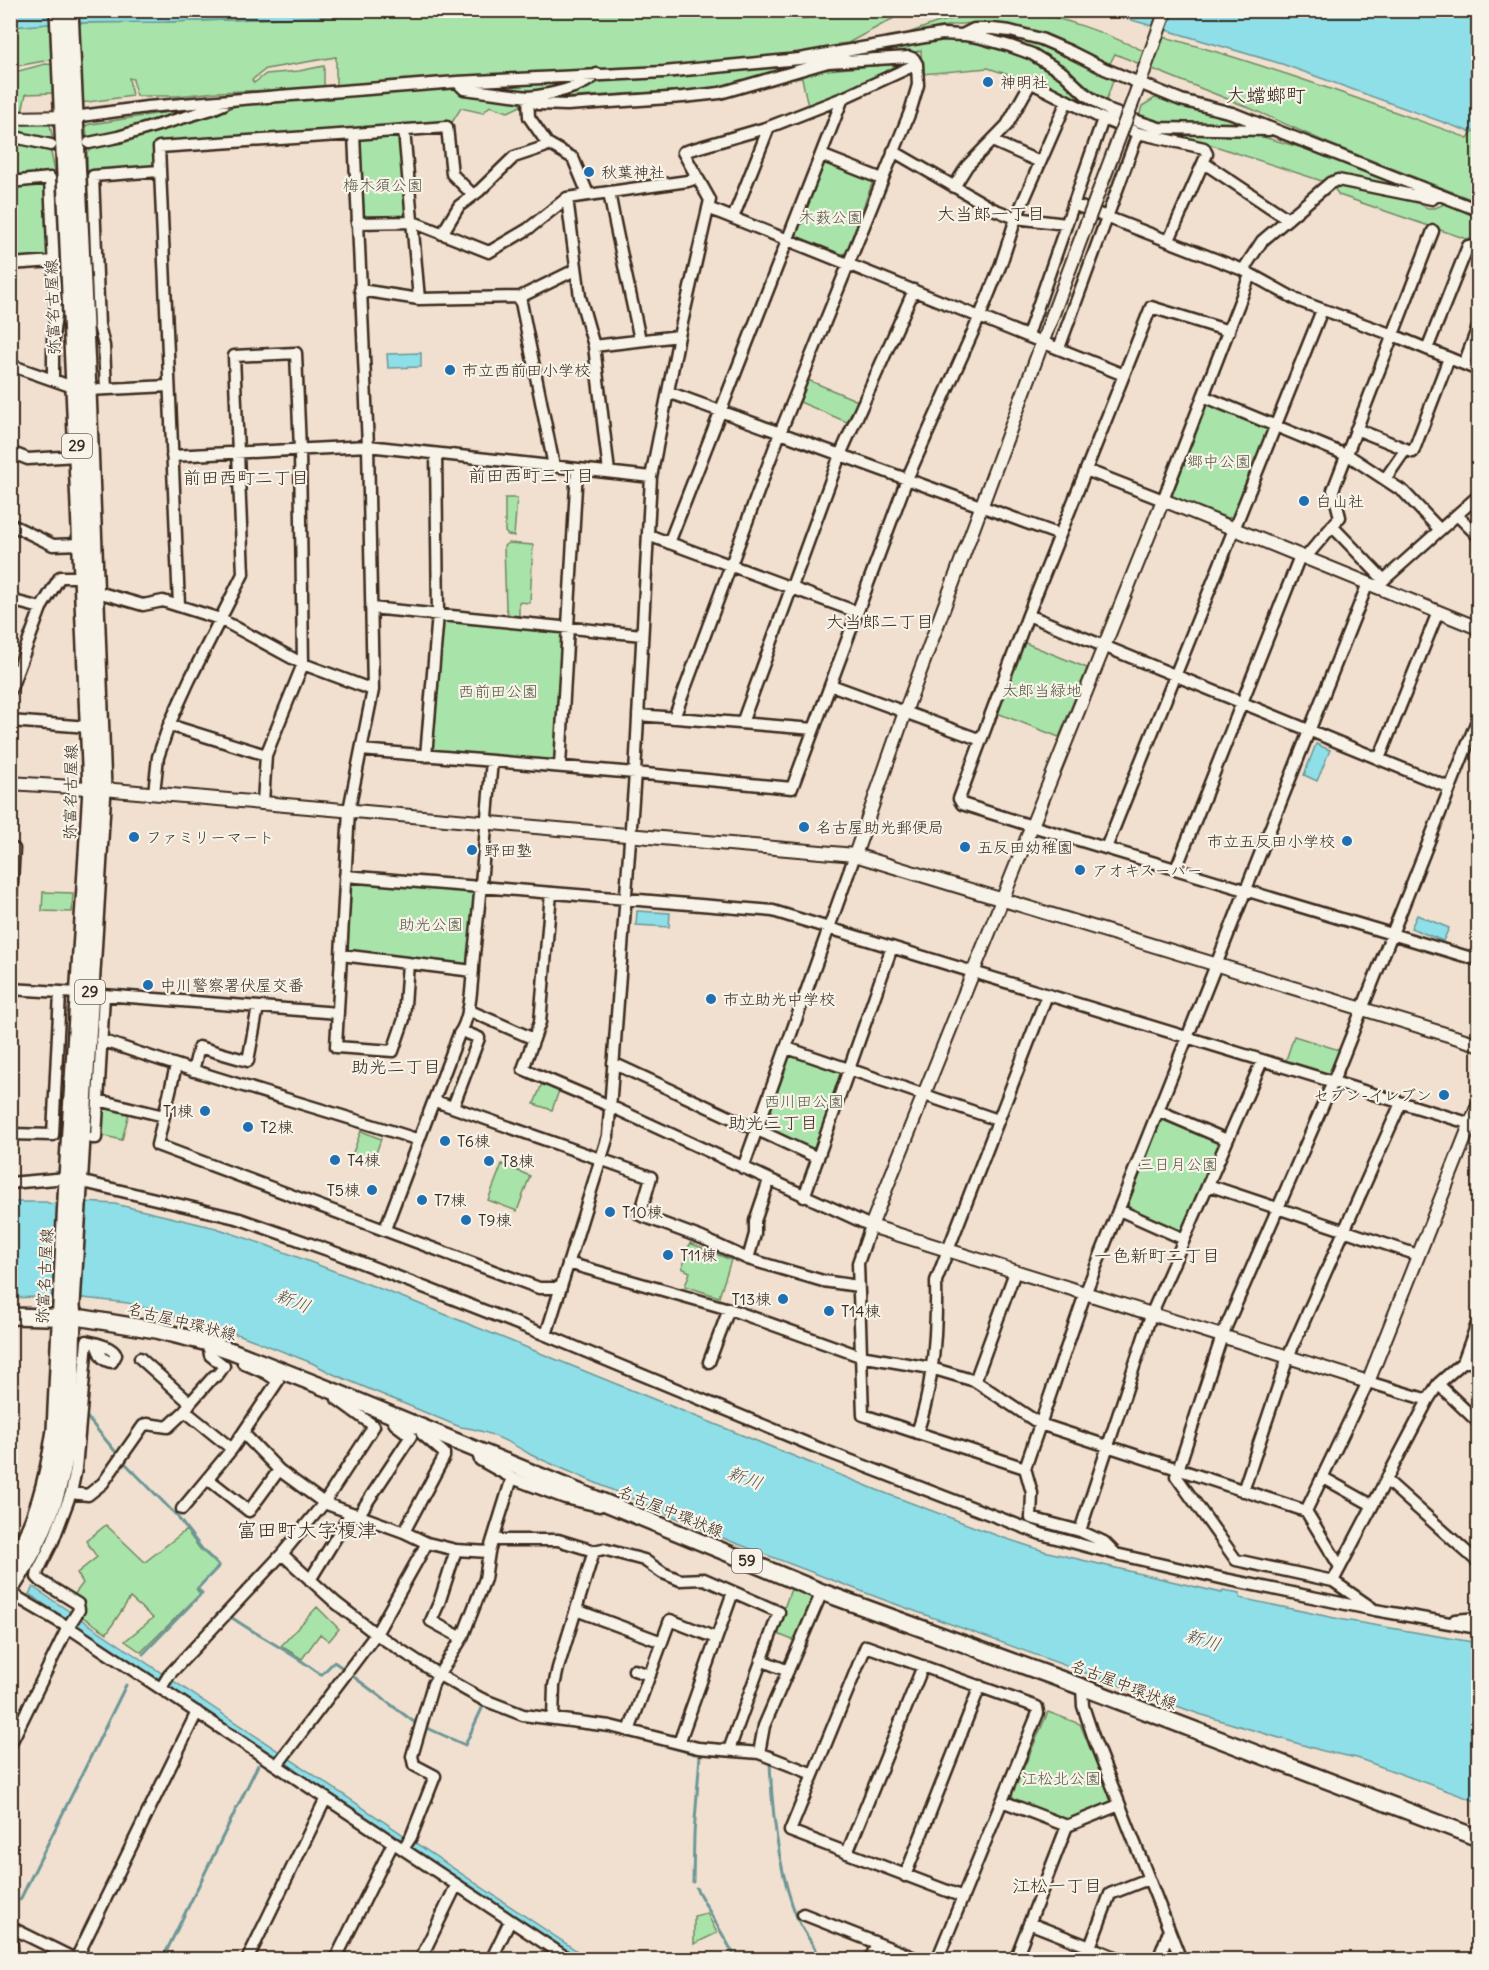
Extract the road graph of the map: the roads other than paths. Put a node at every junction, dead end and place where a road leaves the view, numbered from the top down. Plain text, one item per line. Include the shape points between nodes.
1 (58, 10) edge
2 (70, 10) edge
3 (1166, 10) edge
4 (962, 35) junction
5 (828, 59) junction
6 (917, 64) junction
7 (597, 74) junction
8 (457, 82) junction
9 (1140, 83) junction
10 (528, 97) junction
11 (843, 98) junction
12 (1067, 100) junction
13 (229, 101) junction
14 (68, 109) junction
15 (10, 118) edge
16 (1103, 119) junction
17 (770, 126) junction
18 (404, 130) junction
19 (1279, 131) junction
20 (1138, 133) junction
21 (354, 134) junction
22 (10, 136) edge
23 (992, 141) junction
24 (89, 143) dead end
25 (547, 143) junction
26 (51, 144) dead end
27 (893, 151) junction
28 (821, 155) junction
29 (1040, 162) junction
30 (1204, 163) junction
31 (159, 171) junction
32 (697, 178) junction
33 (882, 179) junction
34 (10, 182) edge
35 (954, 187) junction
36 (609, 192) junction
37 (588, 194) junction
38 (1439, 194) junction
39 (473, 195) junction
40 (567, 198) junction
41 (1073, 204) junction
42 (708, 208) junction
43 (1479, 210) edge
44 (1108, 216) junction
45 (733, 218) junction
46 (1016, 218) junction
47 (1288, 219) junction
48 (413, 222) junction
49 (357, 223) junction
50 (1066, 224) junction
51 (1433, 231) dead end
52 (442, 234) junction
53 (788, 240) junction
54 (1169, 240) junction
55 (1468, 246) dead end
56 (54, 261) junction
57 (10, 264) edge
58 (848, 264) junction
59 (575, 270) junction
60 (1246, 273) junction
61 (360, 290) junction
62 (914, 290) junction
63 (520, 297) junction
64 (419, 299) junction
65 (1322, 310) junction
66 (980, 316) junction
67 (1479, 327) edge
68 (1229, 331) junction
69 (1028, 335) junction
70 (1393, 335) junction
71 (679, 336) junction
72 (640, 340) junction
73 (1043, 341) junction
74 (594, 346) junction
75 (1059, 348) junction
76 (1427, 349) junction
77 (1449, 358) junction
78 (1464, 364) junction
79 (10, 365) edge
80 (1479, 370) edge
81 (1124, 375) junction
82 (53, 380) junction
83 (169, 386) junction
84 (80, 388) junction
85 (106, 389) junction
86 (668, 392) junction
87 (1203, 396) junction
88 (721, 411) junction
89 (1275, 426) junction
90 (1356, 429) junction
91 (780, 433) junction
92 (368, 446) junction
93 (1406, 449) junction
94 (300, 450) junction
95 (10, 452) edge
96 (238, 453) junction
97 (436, 454) junction
98 (840, 455) junction
99 (1346, 455) junction
100 (77, 456) junction
101 (172, 456) junction
102 (554, 466) junction
103 (578, 469) junction
104 (1086, 470) junction
105 (609, 472) junction
106 (651, 477) junction
107 (907, 479) junction
108 (1386, 479) junction
109 (1479, 496) edge
110 (1163, 500) junction
111 (981, 506) junction
112 (1457, 515) junction
113 (10, 524) edge
114 (1332, 526) junction
115 (1234, 529) junction
116 (1440, 530) junction
117 (648, 535) junction
118 (1060, 535) junction
119 (1479, 536) edge
120 (669, 543) junction
121 (81, 544) junction
122 (1303, 557) junction
123 (731, 566) junction
124 (82, 577) junction
125 (1376, 583) junction
126 (791, 588) junction
127 (94, 591) junction
128 (10, 600) edge
129 (179, 605) junction
130 (41, 608) junction
131 (371, 608) junction
132 (858, 612) junction
133 (1438, 612) junction
134 (438, 614) junction
135 (1028, 615) junction
136 (220, 619) junction
137 (568, 628) junction
138 (1479, 628) edge
139 (642, 636) junction
140 (1105, 646) junction
141 (303, 664) junction
142 (1175, 675) junction
143 (831, 685) junction
144 (373, 690) junction
145 (10, 691) edge
146 (1243, 703) junction
147 (905, 712) junction
148 (638, 715) junction
149 (674, 718) junction
150 (1479, 718) edge
151 (10, 721) edge
152 (742, 723) junction
153 (169, 725) junction
154 (88, 727) junction
155 (814, 729) junction
156 (1311, 731) junction
157 (1476, 731) edge
158 (981, 740) junction
159 (361, 750) junction
160 (266, 755) junction
161 (426, 756) junction
162 (1379, 759) junction
163 (492, 761) junction
164 (560, 766) junction
165 (635, 772) junction
166 (10, 783) edge
167 (1450, 788) junction
168 (97, 789) junction
169 (154, 793) junction
170 (263, 803) junction
171 (349, 810) junction
172 (487, 822) junction
173 (1032, 826) junction
174 (629, 835) junction
175 (10, 848) edge
176 (1106, 848) junction
177 (855, 855) junction
178 (1176, 869) junction
179 (345, 876) junction
180 (481, 887) junction
181 (1247, 890) junction
182 (550, 893) junction
183 (625, 899) junction
184 (1002, 899) junction
185 (10, 915) edge
186 (829, 928) junction
187 (1391, 934) junction
188 (892, 947) junction
189 (341, 955) junction
190 (1479, 960) edge
191 (408, 963) junction
192 (1217, 964) junction
193 (473, 971) junction
194 (973, 972) junction
195 (10, 989) edge
196 (60, 993) junction
197 (91, 994) junction
198 (1047, 995) junction
199 (258, 1007) junction
200 (1361, 1008) junction
201 (468, 1011) junction
202 (338, 1013) junction
203 (462, 1030) junction
204 (1188, 1038) junction
205 (534, 1039) junction
206 (101, 1040) junction
207 (1479, 1044) edge
208 (787, 1048) junction
209 (1262, 1061) junction
210 (613, 1063) junction
211 (176, 1066) junction
212 (850, 1068) junction
213 (193, 1071) junction
214 (1333, 1082) junction
215 (924, 1094) junction
216 (98, 1100) junction
217 (435, 1101) junction
218 (1401, 1102) junction
219 (1479, 1105) edge
220 (610, 1106) junction
221 (453, 1107) junction
222 (1159, 1111) junction
223 (164, 1116) junction
224 (998, 1120) junction
225 (1475, 1125) edge
226 (757, 1130) junction
227 (10, 1134) edge
228 (92, 1138) dead end
229 (419, 1140) junction
230 (1227, 1140) junction
231 (818, 1158) junction
232 (600, 1159) junction
233 (743, 1168) junction
234 (769, 1180) junction
235 (10, 1183) edge
236 (1208, 1185) junction
237 (73, 1187) junction
238 (804, 1197) junction
239 (1277, 1209) junction
240 (1119, 1210) junction
241 (871, 1226) junction
242 (385, 1229) junction
243 (1344, 1231) junction
244 (1184, 1239) junction
245 (946, 1251) junction
246 (1418, 1256) junction
247 (748, 1259) junction
248 (568, 1263) junction
249 (1015, 1272) junction
250 (858, 1286) junction
251 (560, 1288) junction
252 (1085, 1294) junction
253 (729, 1309) junction
254 (67, 1311) junction
255 (1151, 1314) junction
256 (10, 1316) edge
257 (1479, 1321) edge
258 (546, 1335) junction
259 (1221, 1336) junction
260 (208, 1343) junction
261 (96, 1344) dead end
262 (860, 1356) junction
263 (1288, 1357) junction
264 (140, 1358) dead end
265 (709, 1362) dead end
266 (1463, 1362) junction
267 (1479, 1362) edge
268 (931, 1368) junction
269 (975, 1381) junction
270 (1368, 1382) junction
271 (1438, 1384) junction
272 (336, 1392) junction
273 (1428, 1400) junction
274 (188, 1407) junction
275 (389, 1414) junction
276 (1479, 1422) edge
277 (1040, 1424) junction
278 (420, 1427) junction
279 (243, 1433) junction
280 (917, 1433) junction
281 (1108, 1446) junction
282 (232, 1449) junction
283 (477, 1450) junction
284 (1025, 1468) junction
285 (1178, 1469) junction
286 (279, 1470) junction
287 (1322, 1477) junction
288 (512, 1478) junction
289 (208, 1479) junction
290 (1386, 1480) junction
291 (1243, 1491) junction
292 (71, 1493) junction
293 (324, 1503) junction
294 (1372, 1505) junction
295 (613, 1507) junction
296 (182, 1509) dead end
297 (1306, 1511) junction
298 (355, 1514) junction
299 (1080, 1531) junction
300 (404, 1532) junction
301 (494, 1540) junction
302 (427, 1543) junction
303 (456, 1550) junction
304 (594, 1551) junction
305 (489, 1552) junction
306 (282, 1554) junction
307 (1116, 1554) junction
308 (1479, 1562) edge
309 (10, 1565) edge
310 (1340, 1567) junction
311 (310, 1580) junction
312 (1333, 1581) junction
313 (10, 1592) edge
314 (733, 1592) junction
315 (822, 1592) junction
316 (576, 1610) junction
317 (1375, 1610) junction
318 (1479, 1618) edge
319 (71, 1622) junction
320 (1439, 1622) junction
321 (1479, 1628) edge
322 (376, 1634) junction
323 (462, 1638) junction
324 (716, 1638) junction
325 (662, 1642) junction
326 (761, 1660) junction
327 (923, 1666) junction
328 (634, 1670) dead end
329 (788, 1671) junction
330 (439, 1675) junction
331 (650, 1675) junction
332 (164, 1683) junction
333 (980, 1686) junction
334 (1082, 1687) junction
335 (197, 1712) junction
336 (553, 1718) junction
337 (629, 1731) junction
338 (679, 1743) junction
339 (10, 1745) edge
340 (729, 1750) junction
341 (759, 1753) junction
342 (281, 1760) junction
343 (813, 1774) junction
344 (326, 1798) junction
345 (1002, 1801) junction
346 (1119, 1805) junction
347 (1067, 1826) junction
348 (1479, 1838) edge
349 (403, 1844) junction
350 (848, 1853) junction
351 (905, 1876) junction
352 (1148, 1879) junction
353 (456, 1886) junction
354 (963, 1897) junction
355 (803, 1914) dead end
356 (510, 1921) junction
357 (1029, 1923) junction
358 (11, 1926) edge
359 (1169, 1930) junction
360 (877, 1943) junction
361 (1090, 1947) junction
362 (13, 1959) edge
363 (77, 1959) edge
364 (246, 1959) edge
365 (335, 1959) edge
366 (420, 1959) edge
367 (491, 1959) edge
368 (570, 1959) edge
369 (870, 1959) edge
370 (920, 1959) edge
371 (938, 1959) edge
372 (1015, 1959) edge
373 (1122, 1959) edge
374 (1158, 1959) edge
375 (1180, 1959) edge

1 - 14 main road, 弥富名古屋線 / 29
2 - 14 main road, 弥富名古屋線 / 29
3 - 9 street
4 - 5 street via 942,34
4 - 9 street via 974,29 993,29 1041,39
4 - 19 street via 1032,54 1110,111 1159,128
5 - 6 street via 909,57
5 - 7 street
5 - 10 street via 720,93 567,105 538,104
6 - 11 street
6 - 27 street via 918,85
7 - 8 street
7 - 10 street via 589,82
8 - 10 street via 464,89
8 - 13 street
9 - 19 street
9 - 73 street, bridge
10 - 25 street via 529,117
11 - 17 street
11 - 28 street
12 - 16 street
12 - 23 street via 1030,84 1007,125
12 - 29 street
13 - 14 street
13 - 24 street via 212,110
14 - 15 street
14 - 84 main road, 弥富名古屋線 / 29
16 - 20 street
16 - 41 street
17 - 32 street via 683,152
17 - 45 street
18 - 21 street
18 - 39 street via 447,127 452,174
18 - 48 street
19 - 38 street
20 - 30 street via 1204,148
20 - 44 street
21 - 31 street via 159,147
21 - 49 street
22 - 26 street
23 - 29 street
23 - 35 street via 967,166
25 - 37 street via 573,158
25 - 39 street via 514,157
27 - 33 street
27 - 35 street
28 - 33 street
28 - 53 street
29 - 46 street
30 - 47 street
30 - 54 street
31 - 83 street
31 - 85 street via 93,176 99,325
32 - 36 street
32 - 42 street via 710,200
33 - 58 street
34 - 56 street via 51,178
35 - 46 street
36 - 37 street
36 - 72 street
37 - 40 street
38 - 43 street
38 - 47 street via 1432,200 1338,180
39 - 52 street via 459,206
40 - 52 street via 528,229 489,252
40 - 59 street
41 - 44 street
41 - 50 street
42 - 45 street
42 - 71 street
44 - 54 street
44 - 75 street
45 - 53 street
46 - 50 street
46 - 66 street
47 - 60 street via 1262,242
48 - 49 street
48 - 52 street
48 - 64 street
49 - 61 street
50 - 69 street
51 - 70 street
53 - 58 street
53 - 88 street
54 - 60 street
55 - 76 street
56 - 57 street
56 - 82 street
58 - 62 street
58 - 91 street
59 - 63 street
59 - 74 street
60 - 65 street
60 - 68 street
61 - 64 street
61 - 92 street
62 - 66 street
62 - 98 street
63 - 64 street
63 - 102 street
65 - 70 street
65 - 89 street
66 - 69 street
66 - 107 street
67 - 78 street
68 - 81 street via 1151,307
68 - 87 street
69 - 73 street
70 - 76 street
70 - 90 street
71 - 72 street
71 - 86 street
72 - 74 street
73 - 75 street
73 - 111 street
74 - 105 street
75 - 81 street
76 - 77 street
77 - 78 street
77 - 93 street via 1413,452
78 - 80 street
79 - 82 street
81 - 104 street
82 - 84 street
83 - 85 street
83 - 101 street
84 - 85 street
84 - 100 main road, 弥富名古屋線 / 29
84 - 127 main road, 弥富名古屋線 / 29
86 - 88 street
86 - 106 street
87 - 89 street
87 - 110 street
88 - 91 street
88 - 120 street
89 - 99 street
89 - 115 street
90 - 93 street
90 - 99 street
91 - 98 street
91 - 123 street
92 - 94 street
92 - 97 street
92 - 131 street
93 - 108 street
94 - 96 street
94 - 96 street via 296,353 234,356
94 - 141 street
95 - 100 street via 28,459
96 - 101 street
96 - 136 street via 243,574
97 - 102 street
97 - 134 street
98 - 107 street
98 - 126 street
99 - 108 street
99 - 114 street via 1333,490 1340,517
100 - 121 main road, 弥富名古屋線 / 29
101 - 129 street
102 - 103 street
103 - 105 street
103 - 137 street
104 - 110 street
104 - 118 street
105 - 106 street
106 - 117 street
107 - 111 street
107 - 132 street
108 - 116 street
109 - 112 street
110 - 115 street
110 - 140 street
111 - 118 street
111 - 147 street
112 - 116 street
112 - 119 street
113 - 121 street via 53,545
114 - 122 street
114 - 125 street
115 - 122 street
115 - 142 street
116 - 125 street
117 - 120 street
117 - 139 street
118 - 135 street
120 - 123 street
121 - 124 main road, 弥富名古屋線 / 29
122 - 125 street
122 - 146 street
123 - 126 street
123 - 149 street
124 - 130 street via 60,577
124 - 154 main road, 弥富名古屋線 / 29
125 - 133 street
125 - 156 street
126 - 132 street
126 - 152 street
127 - 129 street via 143,605 163,601
127 - 168 main road, 弥富名古屋線 / 29
128 - 130 street
129 - 136 street
130 - 145 street
131 - 134 street
131 - 144 street
132 - 143 street
133 - 138 street
133 - 162 street
134 - 137 street
134 - 161 street
135 - 140 street
135 - 158 street
136 - 141 street
136 - 153 street
137 - 139 street
137 - 164 street
139 - 148 street
140 - 142 street
140 - 173 street
141 - 144 street
141 - 160 street
142 - 146 street
142 - 176 street
143 - 147 street
143 - 155 street
144 - 159 street
146 - 156 street
146 - 178 street
147 - 158 street
147 - 177 street
148 - 149 street
148 - 165 street
149 - 152 street
150 - 157 street
151 - 154 street
152 - 155 street
153 - 160 street
153 - 169 street via 158,757
154 - 168 main road, 弥富名古屋線 / 29
155 - 165 street via 792,788
156 - 162 street
156 - 181 street
157 - 167 street
158 - 173 street via 959,799 962,804
159 - 161 street
159 - 171 street
160 - 170 street
161 - 163 street
162 - 167 street
163 - 164 street
163 - 172 street
164 - 165 street
165 - 174 street
166 - 168 street
167 - 187 street
168 - 169 street
168 - 197 main road, 弥富名古屋線 / 29
169 - 170 street
170 - 171 street
171 - 172 street
171 - 179 street
172 - 174 street
172 - 180 street
173 - 176 street
173 - 184 street
174 - 177 street
174 - 183 street
175 - 185 street via 14,849
176 - 178 street
177 - 184 street
177 - 186 street
178 - 181 street
179 - 180 street
179 - 189 street
180 - 182 street
180 - 193 street
181 - 187 street
181 - 192 street
182 - 183 street
182 - 205 street via 540,1022
183 - 186 street via 773,911
183 - 210 street
184 - 192 street
184 - 194 street
186 - 188 street
186 - 208 street
187 - 190 street
187 - 200 street
188 - 194 street
188 - 212 street
189 - 191 street
189 - 202 street
191 - 193 street
191 - 202 street via 404,1019 393,1051 336,1047
192 - 200 street
192 - 204 street
193 - 201 street
194 - 198 street
194 - 215 street
195 - 196 street
196 - 197 street
196 - 227 street via 55,1135
197 - 199 street
197 - 206 street
197 - 237 main road, 弥富名古屋線 / 29
198 - 204 street
198 - 224 street
199 - 202 street
199 - 213 street via 248,1061 199,1047
200 - 207 street
200 - 214 street
201 - 203 street
201 - 205 street
203 - 217 street
203 - 221 street via 479,1038
204 - 209 street
204 - 222 street
205 - 220 street via 523,1069
206 - 211 street
206 - 216 street
208 - 212 street
208 - 226 street
209 - 214 street
209 - 230 street
210 - 220 street
210 - 226 street
211 - 213 street
211 - 223 street
212 - 215 street
212 - 231 street
213 - 229 street
214 - 218 street
214 - 239 street
215 - 224 street
215 - 241 street
216 - 223 street
216 - 228 street via 96,1138
217 - 221 street
217 - 229 street
218 - 225 street
218 - 243 street
219 - 225 street
220 - 232 street via 608,1136
220 - 233 street
221 - 232 street
222 - 230 street
222 - 240 street
223 - 242 street via 157,1145
224 - 245 street
225 - 246 street
226 - 231 street
226 - 233 street
229 - 242 street
230 - 236 street
231 - 238 street
232 - 247 street via 651,1177 640,1215
232 - 248 street
233 - 234 street
234 - 238 street
234 - 247 street
235 - 237 street
236 - 239 street
236 - 244 street
237 - 254 main road, 弥富名古屋線 / 29
237 - 258 street via 240,1219
238 - 241 street
239 - 243 street
239 - 259 street
240 - 244 street
240 - 252 street
241 - 245 street
241 - 250 street via 858,1263
242 - 251 street via 538,1288
243 - 246 street
243 - 263 street
244 - 255 street
245 - 249 street
245 - 268 street via 936,1281 937,1322
246 - 270 street
247 - 250 street via 823,1281
248 - 251 street
248 - 253 street
249 - 252 street
249 - 269 street
250 - 262 street
251 - 258 street
252 - 255 street
252 - 277 street
253 - 262 street
253 - 265 street
254 - 256 main road, 名古屋中環状線 / 59
254 - 260 main road, 名古屋中環状線 / 59
254 - 309 main road, 弥富名古屋線 / 29 via 50,1468 31,1524
254 - 313 main road, 弥富名古屋線 / 29 via 68,1432 63,1470 44,1530
255 - 259 street
255 - 281 street
257 - 266 street
258 - 307 street via 823,1450 1041,1534
259 - 263 street
259 - 285 street
260 - 272 main road, 名古屋中環状線 / 59
260 - 274 street via 210,1355 225,1366
260 - 279 street via 278,1381
261 - 292 street via 87,1341
262 - 268 street
262 - 280 street via 863,1416
263 - 270 street
263 - 291 street
264 - 274 street
266 - 267 street
266 - 271 street
268 - 269 street
268 - 280 street via 927,1404
269 - 277 street
270 - 273 street
270 - 287 street
271 - 273 street
271 - 276 street
272 - 275 main road, 名古屋中環状線 / 59
272 - 293 street via 337,1400 374,1426
273 - 290 street
274 - 282 street
274 - 292 street via 168,1427 144,1426 103,1483 88,1495
275 - 278 main road, 名古屋中環状線 / 59
275 - 298 street via 394,1424 411,1436
277 - 281 street
277 - 284 street
278 - 283 main road, 名古屋中環状線 / 59
278 - 300 street via 444,1457
279 - 282 street
279 - 286 street
280 - 284 street
281 - 285 street
281 - 299 street
282 - 289 street
283 - 288 street via 480,1460
283 - 295 main road, 名古屋中環状線 / 59
284 - 299 street via 1032,1493 1031,1518
285 - 291 street
285 - 312 street via 1176,1476 1236,1560
286 - 289 street via 249,1511
286 - 293 street
287 - 294 street
287 - 297 street
288 - 295 street via 566,1498
288 - 301 street
289 - 296 street
290 - 294 street
290 - 308 street
291 - 297 street
292 - 319 street via 38,1577 78,1604 79,1610
293 - 298 street
293 - 306 street
294 - 310 street
295 - 315 main road, 名古屋中環状線 / 59
297 - 310 street
298 - 300 street
298 - 311 street
299 - 307 street via 1104,1542
300 - 302 street
301 - 304 street via 558,1540
301 - 305 street
302 - 303 street
302 - 322 street
303 - 305 street
303 - 323 street via 431,1620
304 - 314 street via 603,1549 644,1560 680,1580 704,1579
304 - 316 street
305 - 323 street via 485,1580
306 - 311 street
306 - 332 street
307 - 317 street
310 - 312 street
311 - 322 street
312 - 317 street
313 - 319 street
314 - 324 street
314 - 326 street via 779,1612
315 - 329 street
315 - 334 main road, 名古屋中環状線 / 59
316 - 325 street
316 - 336 street via 554,1686
317 - 320 street
318 - 320 street
319 - 332 street
319 - 339 street
320 - 321 street
322 - 330 street
322 - 342 street
323 - 330 street
324 - 325 street via 670,1620
324 - 338 street
325 - 331 street
326 - 329 street
326 - 340 street
327 - 333 street
327 - 343 street via 866,1646
327 - 350 street
328 - 331 street
329 - 341 street via 764,1726
330 - 336 street via 498,1706 523,1715
330 - 349 street via 412,1756 414,1766 435,1776
331 - 337 street
332 - 335 street
333 - 345 street via 1037,1707 1038,1713
333 - 351 street
334 - 346 street via 1083,1706
334 - 348 main road, 名古屋中環状線 / 59
335 - 342 street
335 - 363 street
336 - 337 street
337 - 338 street
338 - 340 street
340 - 341 street
341 - 343 street
342 - 344 street
343 - 350 street via 790,1831
344 - 349 street
344 - 364 street
345 - 347 street
345 - 354 street
346 - 347 street
346 - 352 street
347 - 357 street
349 - 353 street
349 - 365 street
350 - 351 street
351 - 354 street
352 - 359 street
352 - 361 street via 1110,1894
353 - 356 street
353 - 366 street
354 - 371 street
355 - 360 street
356 - 367 street
356 - 368 street
357 - 361 street
357 - 372 street
358 - 362 street
358 - 363 street
359 - 374 street
359 - 375 street
360 - 369 street
360 - 370 street
361 - 373 street

